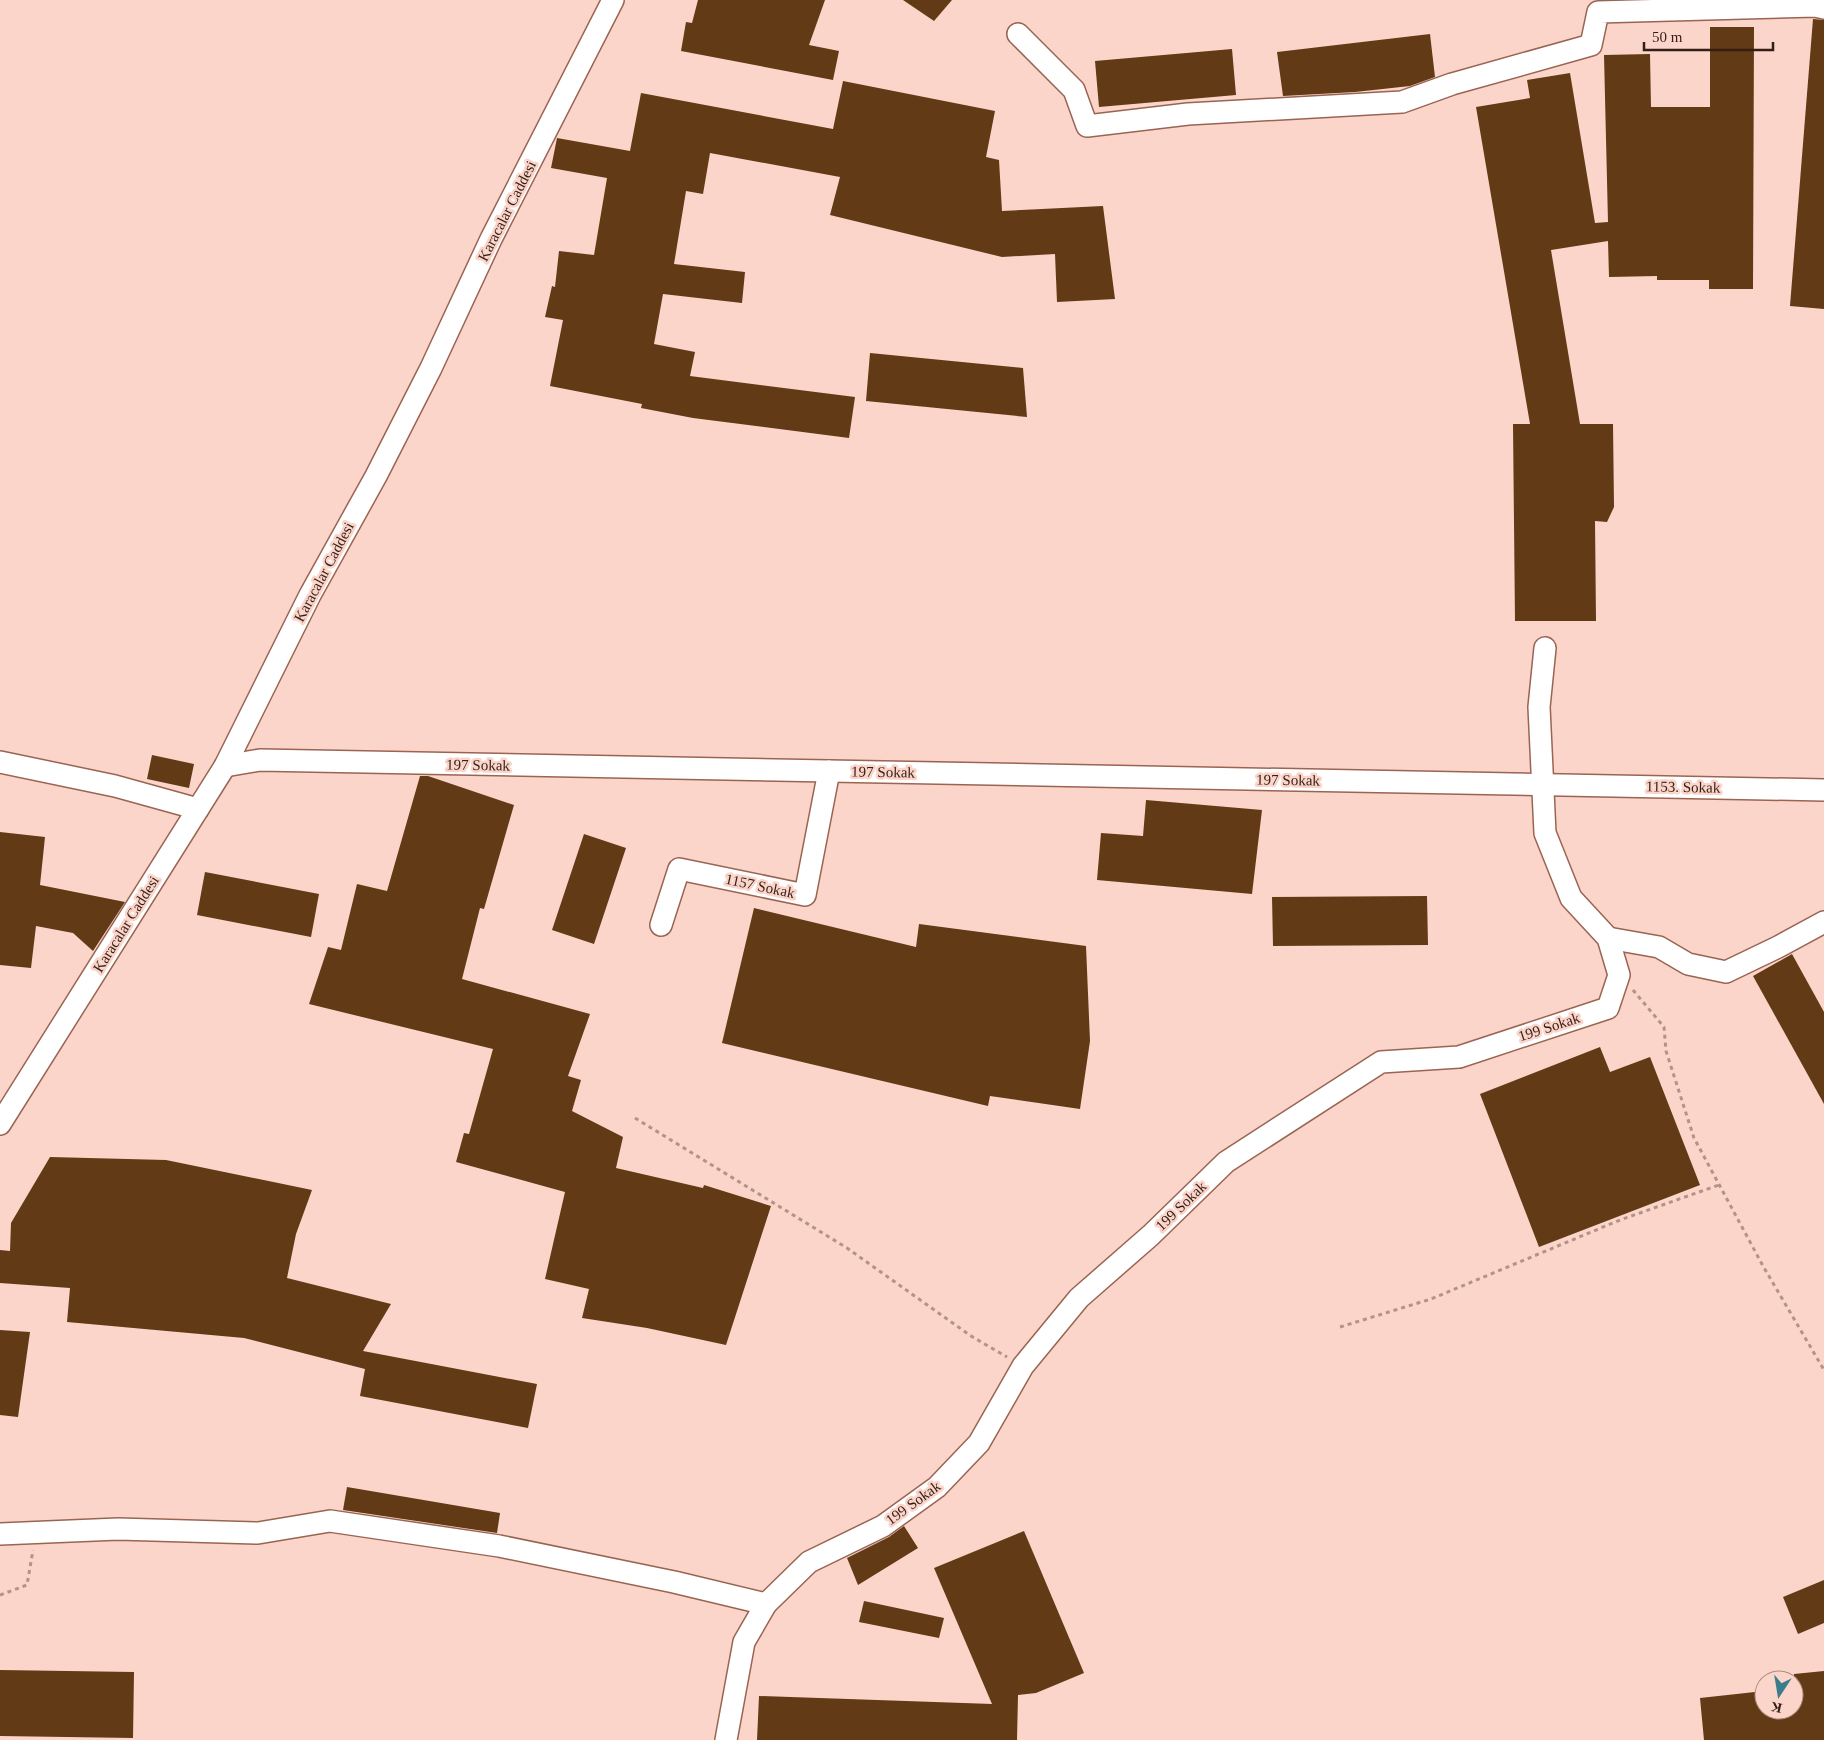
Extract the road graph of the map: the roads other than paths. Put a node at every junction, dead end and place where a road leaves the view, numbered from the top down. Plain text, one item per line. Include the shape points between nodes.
1 (613, 0) edge
2 (1824, 8) edge
3 (1018, 34) dead end
4 (1545, 648) dead end
5 (0, 762) edge
6 (226, 766) junction
7 (829, 771) junction
8 (1541, 785) junction
9 (1824, 790) edge
10 (198, 809) junction
11 (1824, 922) edge
12 (661, 925) dead end
13 (1608, 938) junction
14 (0, 1124) edge
15 (0, 1534) edge
16 (766, 1604) junction
17 (726, 1740) edge

1 - 6 street, Karacalar Caddesi via 491,239 422,385 310,594
2 - 3 street via 1598,12 1591,45 1452,84 1402,102 1188,114 1087,126 1074,90
4 - 8 street via 1539,707
5 - 10 street via 115,786
6 - 7 street, 197 Sokak via 260,760
6 - 10 street, Karacalar Caddesi
7 - 8 street, 197 Sokak
7 - 12 street, 1157 Sokak via 805,895 678,869
8 - 9 street, 1153. Sokak
8 - 13 street via 1545,832 1571,898
10 - 14 street, Karacalar Caddesi
11 - 13 street via 1726,972 1688,964 1659,947
13 - 16 street, 199 Sokak via 1619,975 1608,1008 1459,1057 1381,1062 1226,1162 1151,1235 1079,1298 1023,1366 980,1443 938,1487 883,1526 809,1562
15 - 16 street via 118,1529 258,1532 330,1521 499,1546
16 - 17 street, 199 Sokak via 744,1642

